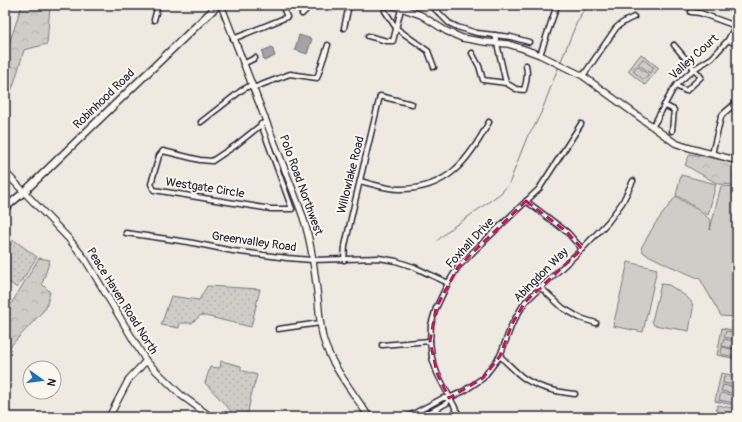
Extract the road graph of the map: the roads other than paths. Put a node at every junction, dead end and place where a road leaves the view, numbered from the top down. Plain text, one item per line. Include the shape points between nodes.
1 (158, 5) edge
2 (219, 5) edge
3 (282, 5) edge
4 (311, 5) edge
5 (349, 5) edge
6 (390, 5) edge
7 (431, 5) edge
8 (557, 5) edge
9 (401, 6) edge
10 (385, 11) dead end
11 (691, 12) dead end
12 (302, 14) dead end
13 (634, 17) dead end
14 (154, 20) dead end
15 (736, 24) edge
16 (344, 28) dead end
17 (396, 28) junction
18 (495, 35) junction
19 (368, 36) dead end
20 (233, 39) junction
21 (728, 40) junction
22 (529, 42) dead end
23 (497, 43) junction
24 (328, 45) dead end
25 (674, 45) dead end
26 (737, 46) edge
27 (472, 53) dead end
28 (540, 55) junction
29 (255, 58) dead end
30 (243, 64) junction
31 (526, 65) dead end
32 (434, 67) dead end
33 (694, 69) junction
34 (583, 76) junction
35 (506, 83) junction
36 (252, 86) junction
37 (676, 86) junction
38 (737, 102) edge
39 (412, 104) dead end
40 (664, 105) junction
41 (201, 122) dead end
42 (489, 122) dead end
43 (263, 123) junction
44 (581, 124) dead end
45 (652, 126) junction
46 (672, 131) dead end
47 (712, 154) junction
48 (737, 161) edge
49 (5, 172) edge
50 (360, 181) junction
51 (633, 182) dead end
52 (24, 192) junction
53 (526, 201) junction
54 (299, 206) junction
55 (5, 208) edge
56 (292, 209) junction
57 (126, 233) dead end
58 (582, 249) junction
59 (312, 260) junction
60 (344, 260) junction
61 (448, 283) junction
62 (540, 287) junction
63 (320, 323) junction
64 (596, 323) dead end
65 (278, 329) dead end
66 (430, 340) junction
67 (382, 345) dead end
68 (500, 356) junction
69 (146, 361) junction
70 (575, 394) dead end
71 (449, 398) junction
72 (109, 417) edge
73 (211, 417) edge
74 (369, 417) edge
75 (407, 417) edge
76 (421, 417) edge
77 (460, 417) edge

1 - 14 street
2 - 20 street, Polo Road Northwest
2 - 52 main road, Robinhood Road
3 - 20 street via 287,17
4 - 12 street
5 - 16 street
6 - 9 street
7 - 18 street via 449,23 457,27
8 - 28 street
9 - 17 street
9 - 23 street via 462,38
10 - 17 street
11 - 15 street
13 - 34 street via 625,20 616,28
15 - 21 street, Valley Court
17 - 19 street via 393,41
17 - 32 street via 428,51
18 - 22 street
18 - 23 street
20 - 30 street, Polo Road Northwest
21 - 26 street
21 - 33 street, Valley Court via 712,58
23 - 28 street via 524,48
23 - 35 street
24 - 36 street via 317,78 290,74
25 - 33 street
27 - 35 street via 483,80
28 - 34 street
29 - 30 street
30 - 36 street, Polo Road Northwest
31 - 35 street via 528,72 524,90
33 - 37 street, Valley Court
33 - 37 street via 701,77 686,91
34 - 45 street
36 - 41 street via 242,90
36 - 43 street, Polo Road Northwest
37 - 40 street, Valley Court
38 - 47 street via 721,117
39 - 50 street, Willowlake Road via 380,96
40 - 45 street, Valley Court
40 - 46 street via 674,110
42 - 50 street via 478,143 460,166 436,182 422,187 398,189
43 - 54 street, Polo Road Northwest
43 - 56 street
43 - 56 street, Westgate Circle via 212,161 163,151 159,156 151,184 154,190 271,209
44 - 53 street, Foxhall Drive via 539,190
45 - 47 street via 675,143
47 - 48 street
49 - 52 street, Peace Haven Road North
50 - 60 street, Willowlake Road
51 - 58 street, Abingdon Way via 615,213
52 - 55 main road, Robinhood Road
52 - 69 street, Peace Haven Road North via 85,259
53 - 58 street via 568,232
53 - 61 street, Foxhall Drive via 458,267
54 - 56 street
54 - 59 street, Polo Road Northwest via 308,233
57 - 59 street, Greenvalley Road via 233,252
58 - 62 street, Abingdon Way
59 - 60 street, Greenvalley Road
59 - 63 street, Polo Road Northwest
60 - 61 street, Greenvalley Road via 379,258 396,261
61 - 66 street, Foxhall Drive via 436,308
62 - 64 street via 563,308 580,318
62 - 68 street, Abingdon Way via 525,302 512,324
63 - 65 street
63 - 74 street, Polo Road Northwest via 332,359
66 - 67 street
66 - 71 street, Foxhall Drive via 437,374
68 - 70 street via 522,377 539,387
68 - 71 street, Abingdon Way via 483,378
69 - 72 street via 129,379
69 - 73 street, Peace Haven Road North via 180,395
71 - 75 street, Abingdon Way via 443,398
71 - 76 street, Abingdon Way via 447,403
71 - 77 street, Foxhall Drive

